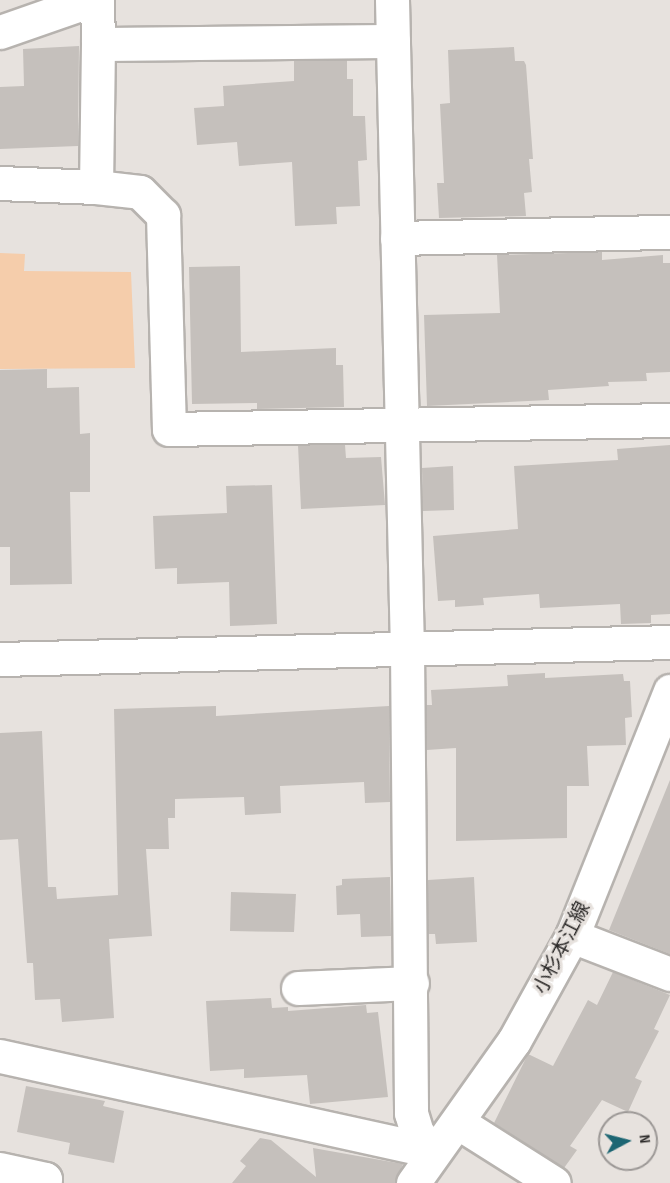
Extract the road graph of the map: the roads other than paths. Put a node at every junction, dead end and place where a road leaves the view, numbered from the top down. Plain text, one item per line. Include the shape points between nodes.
1 (92, 0) edge
2 (98, 0) edge
3 (392, 0) edge
4 (0, 32) edge
5 (393, 41) junction
6 (98, 44) junction
7 (0, 183) edge
8 (96, 187) junction
9 (670, 232) edge
10 (397, 238) junction
11 (670, 420) edge
12 (400, 424) junction
13 (670, 642) edge
14 (407, 649) junction
15 (0, 659) edge
16 (670, 691) edge
17 (572, 936) junction
18 (670, 974) edge
19 (412, 983) junction
20 (298, 988) dead end
21 (0, 1056) edge
22 (459, 1123) junction
23 (433, 1151) junction
24 (0, 1169) edge
25 (44, 1183) edge
26 (414, 1183) edge
27 (554, 1183) edge

1 - 4 street
2 - 6 street
3 - 5 street
5 - 6 street
5 - 10 street
6 - 8 street
7 - 8 street
8 - 12 street via 140,192 163,215 169,429
9 - 10 street
10 - 12 street
11 - 12 street
12 - 14 street
13 - 14 street
14 - 15 street
14 - 19 street
16 - 17 street, 小杉本江線
17 - 18 street
17 - 22 street, 小杉本江線 via 514,1041
19 - 20 street
19 - 23 street via 411,1113 417,1133
21 - 23 street
22 - 23 street, 小杉本江線
22 - 27 street
23 - 26 street, 小杉本江線
24 - 25 street via 45,1179

